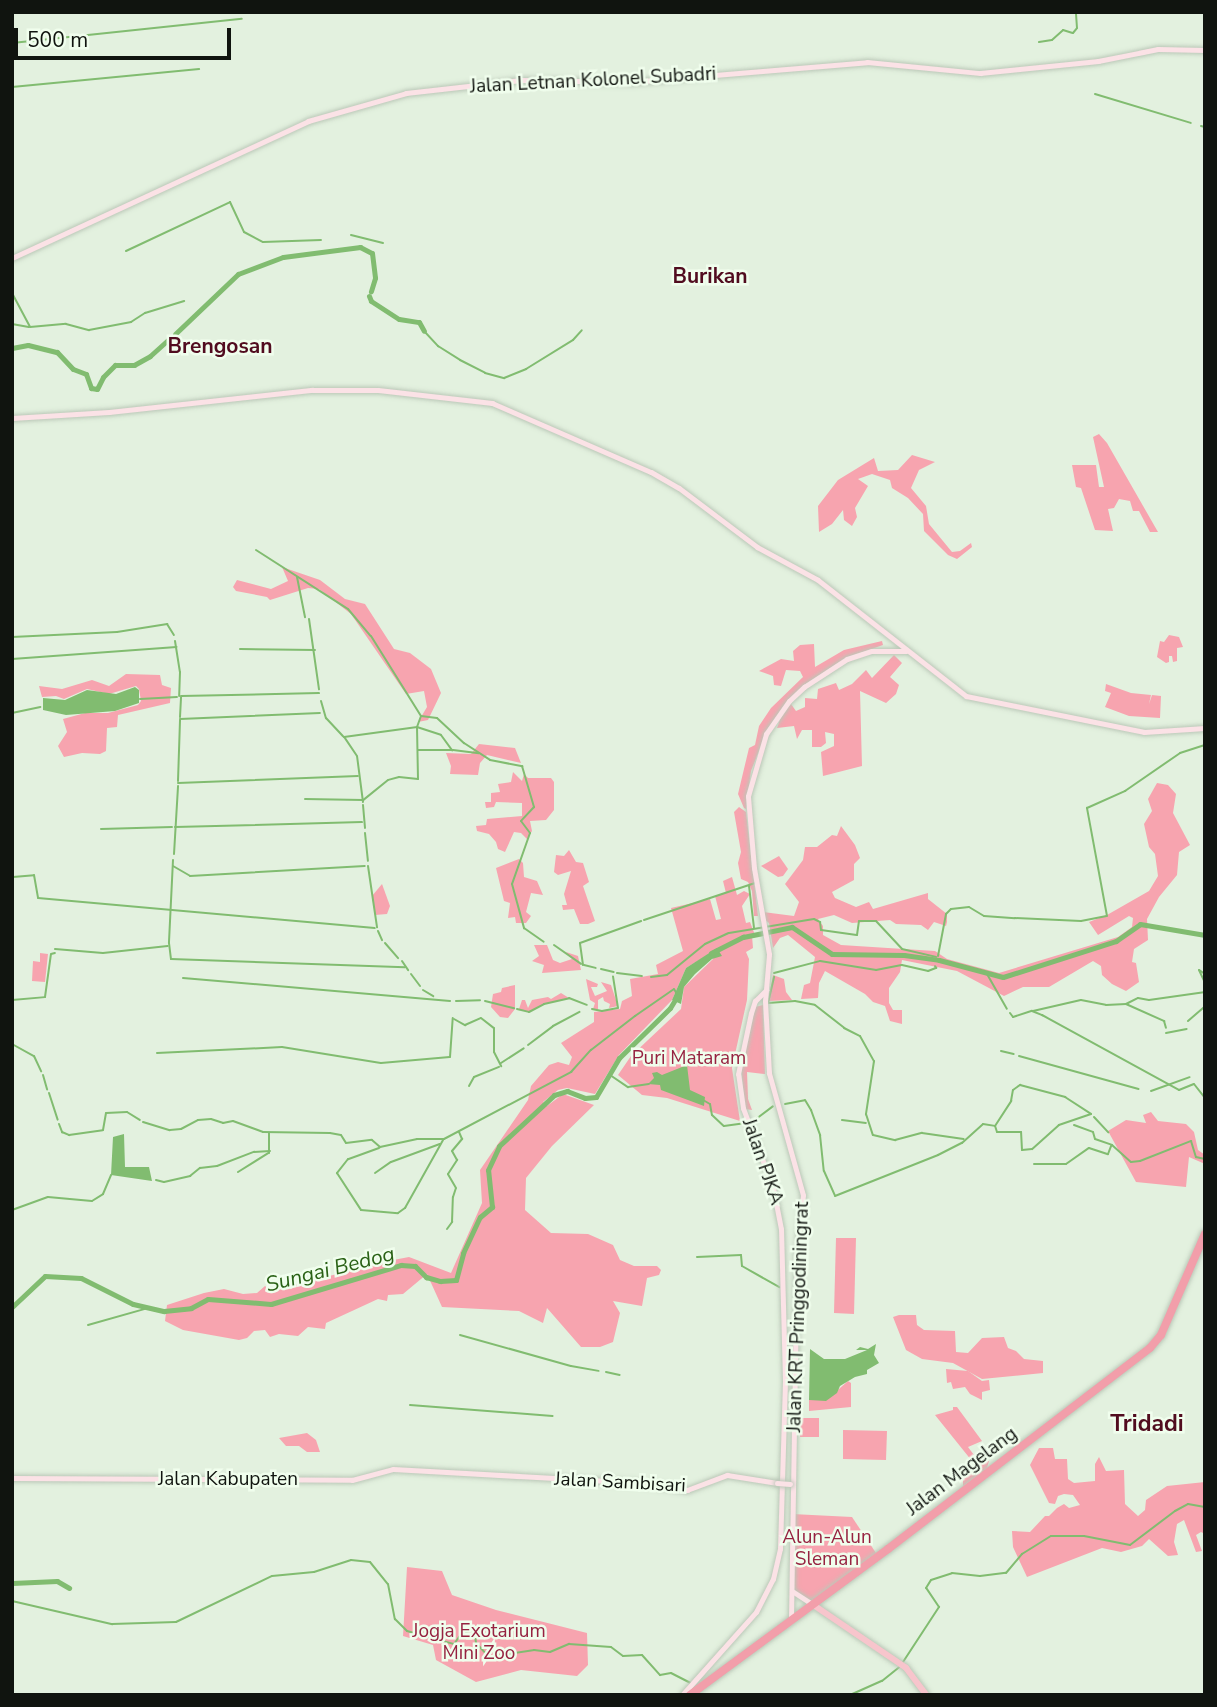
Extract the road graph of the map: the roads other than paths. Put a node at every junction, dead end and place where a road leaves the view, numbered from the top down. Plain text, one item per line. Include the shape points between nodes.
1 (1205, 50) edge
2 (12, 258) edge
3 (12, 418) edge
4 (888, 637) junction
5 (881, 650) junction
6 (906, 651) junction
7 (1205, 728) edge
8 (766, 990) junction
9 (1205, 1235) edge
10 (1205, 1244) edge
11 (785, 1381) junction
12 (796, 1381) junction
13 (442, 1473) joint
14 (984, 1477) junction
15 (12, 1478) edge
16 (792, 1484) junction
17 (792, 1591) junction
18 (814, 1605) junction
19 (791, 1619) junction
20 (703, 1683) junction
21 (690, 1692) edge
22 (682, 1695) edge
23 (697, 1695) edge
24 (926, 1695) edge

1 - 2 main road, Jalan Letnan Kolonel Subadri via 1168,48 1098,61 980,72 867,62 631,82 521,80 406,93 308,121
3 - 4 main road via 307,390 377,390 487,402 651,472 754,545 818,580
4 - 5 main road
4 - 6 main road
5 - 6 main road, Jalan KRT Pringgodiningrat
5 - 8 main road, Jalan KRT Pringgodiningrat via 847,659 819,675 789,701 766,734 748,796 769,954
6 - 7 main road via 965,696 988,702 1144,732
8 - 11 main road, Jalan PJKA via 751,1013 738,1074 743,1108 778,1205
8 - 12 main road, Jalan KRT Pringgodiningrat via 769,1073 803,1191 797,1252
9 - 14 highway, Jalan Magelang via 1156,1342
10 - 14 highway, Jalan Magelang via 1159,1345
11 - 12 main road
11 - 20 main road, Jalan PJKA via 781,1538 776,1569 751,1618
12 - 16 main road, Jalan KRT Pringgodiningrat
13 - 15 main road, Jalan Kabupaten via 388,1469 352,1480
13 - 16 main road, Jalan Sambisari, bridge via 640,1483 687,1490 727,1475
14 - 18 highway, Jalan Magelang
16 - 17 main road, Jalan KRT Pringgodiningrat
17 - 18 main road
17 - 19 main road, Jalan KRT Pringgodiningrat
18 - 19 highway, Jalan Magelang
18 - 20 highway, Jalan Magelang
18 - 24 main road via 906,1668
19 - 20 highway, Jalan Magelang
20 - 21 highway, Jalan Magelang
20 - 23 highway, Jalan Magelang
21 - 22 main road, Jalan Magelang

